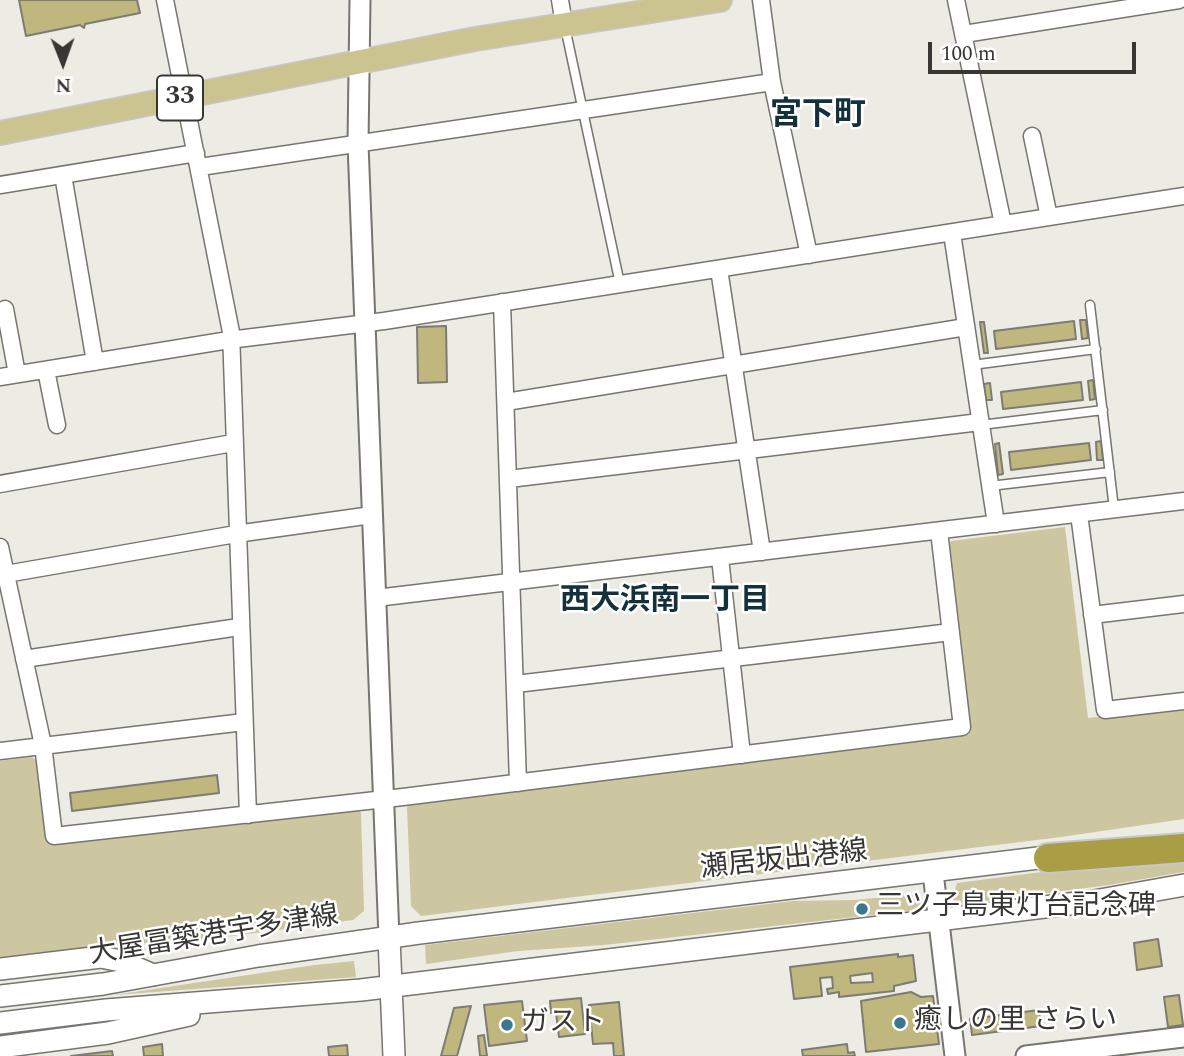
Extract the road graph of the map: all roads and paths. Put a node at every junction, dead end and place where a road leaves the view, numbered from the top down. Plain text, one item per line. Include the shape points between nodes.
1 (165, 0) edge
2 (360, 0) edge
3 (560, 0) edge
4 (720, 0) edge
5 (761, 0) edge
6 (956, 0) edge
7 (1179, 0) edge
8 (564, 24) junction
9 (964, 34) junction
10 (360, 62) junction
11 (772, 82) junction
12 (186, 96) junction
13 (583, 109) junction
14 (0, 133) edge
15 (1032, 136) dead end
16 (358, 144) junction
17 (198, 160) junction
18 (63, 175) junction
19 (0, 185) edge
20 (1184, 196) edge
21 (1049, 217) junction
22 (1003, 224) junction
23 (951, 233) junction
24 (809, 255) junction
25 (719, 269) junction
26 (620, 284) junction
27 (502, 302) junction
28 (1090, 305) dead end
29 (5, 309) dead end
30 (365, 323) junction
31 (966, 327) junction
32 (229, 340) junction
33 (1096, 349) junction
34 (95, 362) junction
35 (733, 365) junction
36 (971, 365) junction
37 (46, 370) junction
38 (17, 374) junction
39 (0, 377) edge
40 (506, 402) junction
41 (1103, 410) junction
42 (980, 424) junction
43 (57, 425) dead end
44 (233, 443) junction
45 (746, 450) junction
46 (1110, 472) junction
47 (509, 479) junction
48 (0, 484) edge
49 (990, 486) junction
50 (1184, 501) edge
51 (1114, 509) junction
52 (1079, 514) junction
53 (372, 515) junction
54 (996, 524) junction
55 (939, 531) junction
56 (236, 534) junction
57 (0, 547) edge
58 (762, 552) junction
59 (720, 558) junction
60 (6, 575) junction
61 (513, 583) junction
62 (376, 598) junction
63 (1184, 604) edge
64 (1092, 615) junction
65 (239, 627) junction
66 (951, 632) junction
67 (24, 659) junction
68 (731, 659) junction
69 (516, 684) junction
70 (1184, 701) edge
71 (244, 722) junction
72 (43, 745) junction
73 (0, 751) edge
74 (742, 755) junction
75 (518, 783) junction
76 (384, 800) junction
77 (248, 815) junction
78 (1184, 837) edge
79 (1184, 848) edge
80 (1184, 855) edge
81 (1048, 858) junction
82 (933, 873) junction
83 (1184, 885) edge
84 (939, 920) junction
85 (389, 938) junction
86 (0, 970) edge
87 (153, 975) junction
88 (391, 986) junction
89 (0, 996) edge
90 (263, 999) junction
91 (0, 1023) edge
92 (1184, 1037) edge
93 (0, 1047) edge
94 (26, 1050) edge
95 (394, 1056) edge
96 (955, 1056) edge
97 (1026, 1056) edge

1 - 12 street
2 - 10 street
3 - 8 street
4 - 8 main road, 33
5 - 11 street
6 - 9 street
7 - 9 street
8 - 10 main road, 33
8 - 13 lane
9 - 22 street
10 - 12 main road, 33
10 - 16 street
11 - 13 street
11 - 24 street
12 - 14 main road, 33
12 - 17 street
13 - 16 street
13 - 26 lane
15 - 21 street
16 - 17 street
16 - 30 street
17 - 18 street
17 - 32 street
18 - 19 street
18 - 34 street
20 - 21 street
21 - 22 street
22 - 23 street
23 - 24 street
23 - 31 street
24 - 25 street
25 - 26 street
25 - 35 street
26 - 27 street
27 - 30 street
27 - 40 street
28 - 33 lane
29 - 38 street
30 - 32 street
30 - 53 street
31 - 35 street
31 - 36 street
32 - 34 street
32 - 44 street
33 - 36 lane
33 - 41 lane
34 - 37 street
35 - 40 street
35 - 45 street
36 - 42 street
37 - 38 street
37 - 43 street
38 - 39 street
40 - 47 street
41 - 42 lane
41 - 46 lane
42 - 45 street
42 - 49 street
44 - 48 street
44 - 56 street
45 - 47 street
45 - 58 street
46 - 49 lane
46 - 51 lane
47 - 61 street
49 - 54 street
50 - 51 street
51 - 52 street
52 - 54 street
52 - 64 street
53 - 56 street
53 - 62 street
54 - 55 street
55 - 58 street
55 - 66 street
56 - 60 street
56 - 65 street
57 - 60 street
58 - 59 street
59 - 61 street
59 - 68 street
60 - 67 street
61 - 62 street
61 - 69 street
62 - 76 street
63 - 64 street
64 - 70 street via 1105,710
65 - 67 street
65 - 71 street
66 - 68 street
66 - 74 street via 962,727
67 - 72 street
68 - 69 street
68 - 74 street
69 - 75 street
71 - 72 street
71 - 77 street
72 - 73 street
72 - 77 street via 54,836
74 - 75 street
75 - 76 street
76 - 77 street
76 - 85 street
78 - 81 main road, 瀬居坂出港線
79 - 81 highway
80 - 81 main road
81 - 82 main road, 瀬居坂出港線
82 - 84 street
82 - 85 main road, 瀬居坂出港線
83 - 84 main road
84 - 88 main road
84 - 96 street
85 - 87 main road, 大屋冨築港宇多津線
85 - 88 main road
86 - 87 main road via 101,957
87 - 89 main road, 大屋冨築港宇多津線
88 - 90 main road, 大屋冨築港宇多津線
88 - 95 main road
90 - 91 main road, 大屋冨築港宇多津線
90 - 94 main road
92 - 97 street
93 - 94 main road

